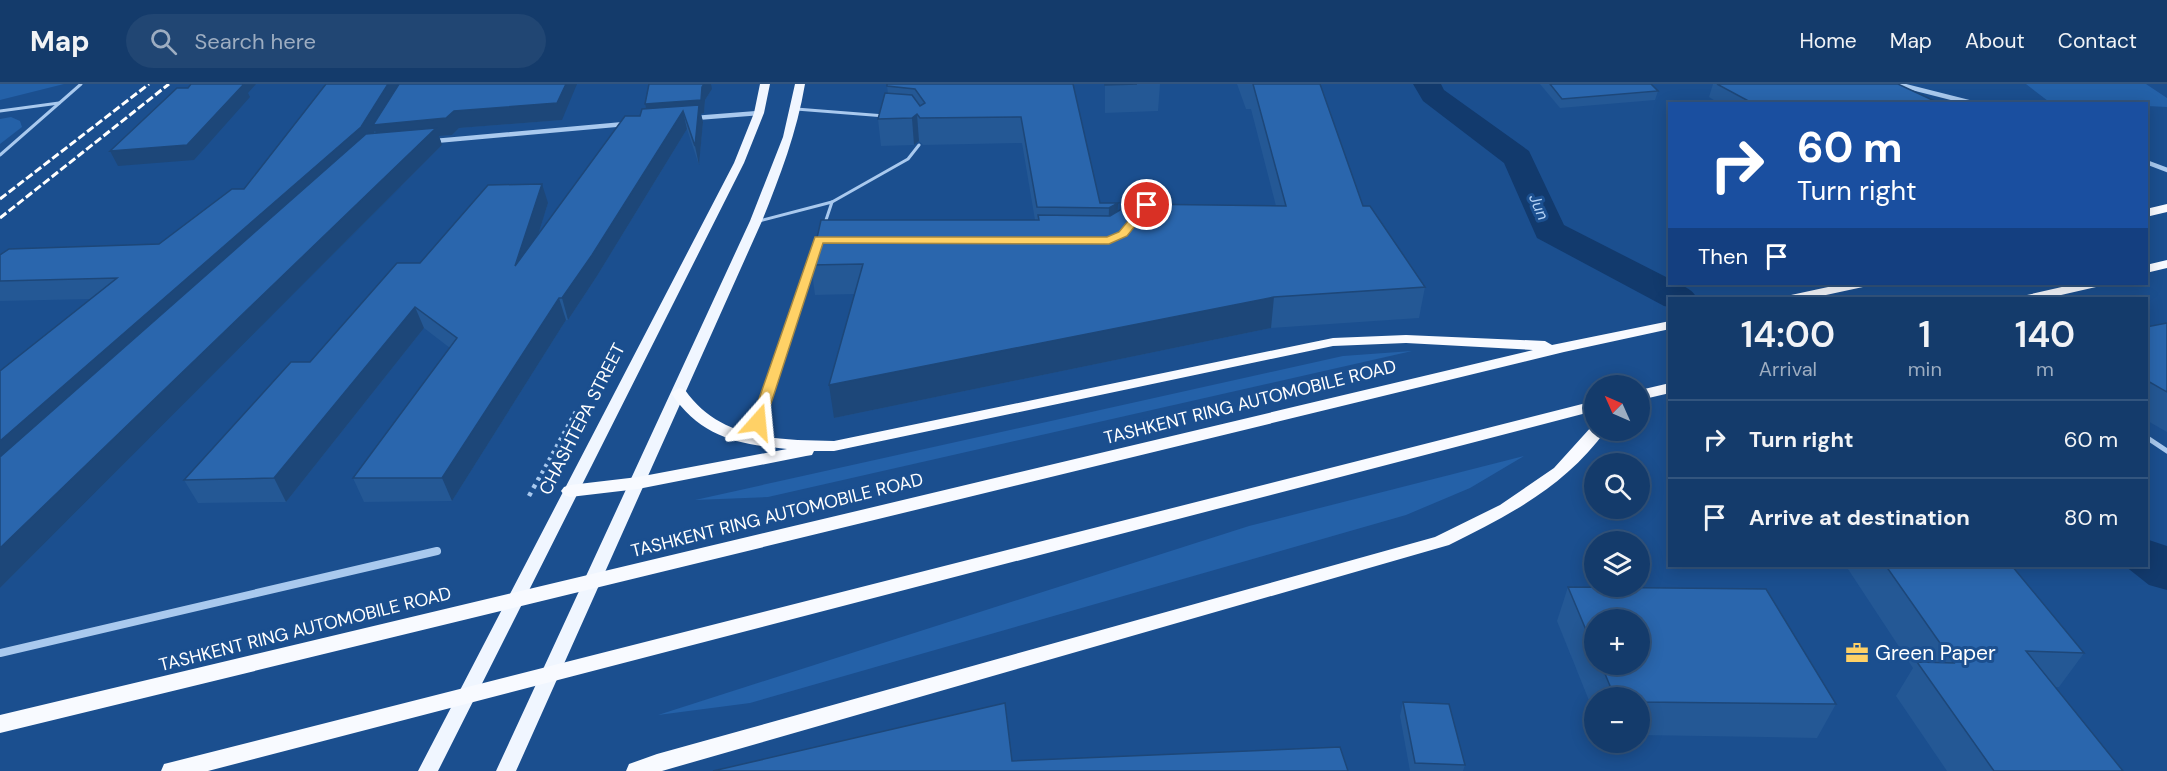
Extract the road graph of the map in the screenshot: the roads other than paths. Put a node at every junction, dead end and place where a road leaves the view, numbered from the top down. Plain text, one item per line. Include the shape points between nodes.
1 (81, 84) edge
2 (765, 84) edge
3 (800, 84) edge
4 (1897, 84) edge
5 (1968, 102) edge
6 (59, 103) junction
7 (796, 109) junction
8 (0, 111) edge
9 (759, 113) junction
10 (894, 116) edge
11 (684, 119) edge
12 (626, 124) edge
13 (429, 142) edge
14 (919, 145) edge
15 (0, 155) edge
16 (2148, 163) edge
17 (2167, 170) edge
18 (832, 202) junction
19 (2167, 208) edge
20 (2148, 213) edge
21 (756, 221) junction
22 (822, 230) edge
23 (816, 250) edge
24 (2167, 264) edge
25 (2148, 269) edge
26 (1854, 285) edge
27 (2087, 285) edge
28 (1804, 297) edge
29 (2036, 297) edge
30 (1668, 325) edge
31 (1564, 347) junction
32 (1668, 388) edge
33 (679, 393) junction
34 (1650, 393) edge
35 (1584, 409) edge
36 (758, 422) dead end
37 (2148, 438) edge
38 (1588, 441) edge
39 (834, 446) junction
40 (2167, 451) edge
41 (638, 483) junction
42 (570, 491) junction
43 (437, 551) dead end
44 (0, 653) edge
45 (0, 724) edge
46 (506, 770) edge
47 (172, 771) edge
48 (428, 771) edge
49 (637, 771) edge

1 - 6 lane
2 - 9 main road, CHASHTEPA STREET
3 - 7 main road
4 - 5 street
6 - 8 lane
6 - 15 lane
7 - 10 lane
7 - 21 main road via 782,160
9 - 11 street
9 - 42 main road, CHASHTEPA STREET via 709,224
12 - 13 street
14 - 18 lane via 908,159
16 - 17 street
18 - 21 lane
18 - 22 lane
19 - 20 highway
21 - 33 main road
23 - 36 lane
24 - 25 highway
26 - 28 highway
27 - 29 highway
30 - 31 highway
31 - 39 highway via 1406,339 1333,342
31 - 45 highway, TASHKENT RING AUTOMOBILE ROAD
32 - 34 highway
33 - 39 highway via 685,404 707,423 739,435 775,443
33 - 41 main road
35 - 47 highway
37 - 40 street
38 - 49 highway via 1560,472 1506,509 1442,541
39 - 41 highway
41 - 42 highway
41 - 46 main road
42 - 48 main road, CHASHTEPA STREET
43 - 44 street

